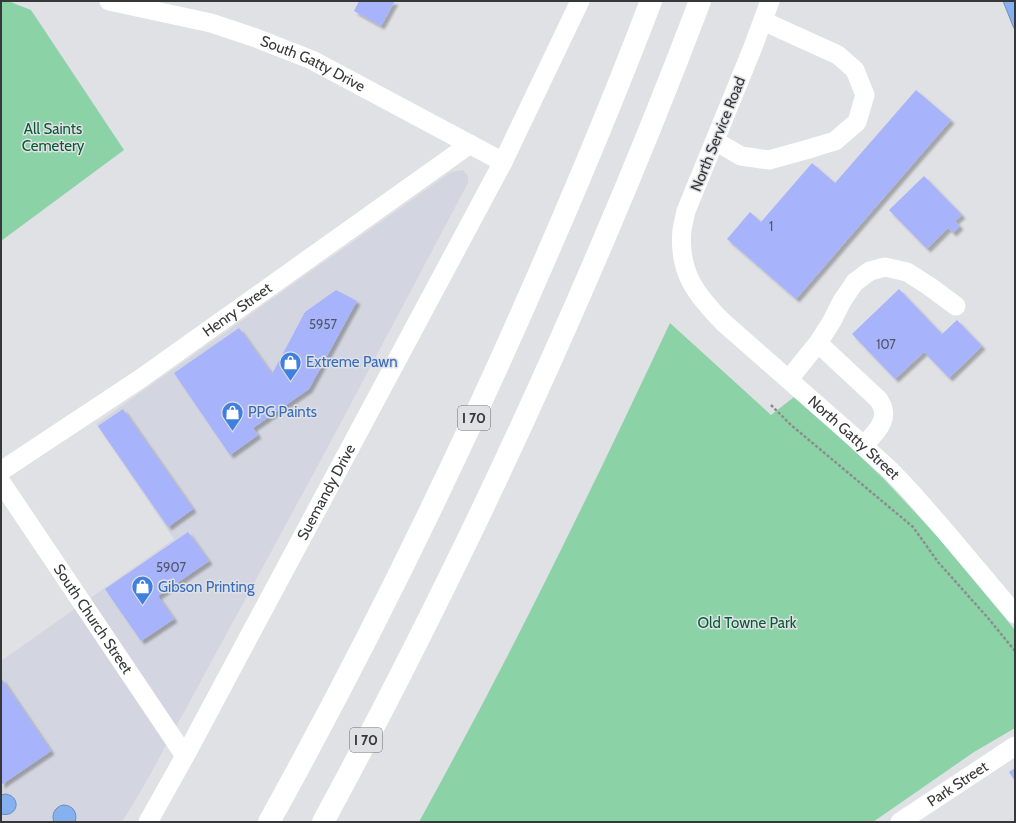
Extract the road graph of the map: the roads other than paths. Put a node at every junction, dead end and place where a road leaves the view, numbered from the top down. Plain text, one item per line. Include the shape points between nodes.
1 (109, 1) edge
2 (580, 1) edge
3 (651, 1) edge
4 (700, 1) edge
5 (770, 1) edge
6 (763, 21) junction
7 (715, 141) junction
8 (470, 144) junction
9 (503, 162) junction
10 (686, 270) joint
11 (956, 306) dead end
12 (818, 343) junction
13 (789, 379) junction
14 (864, 445) junction
15 (1, 471) edge
16 (1, 482) edge
17 (1015, 614) edge
18 (1015, 746) edge
19 (185, 756) junction
20 (904, 821) edge
21 (148, 822) edge
22 (269, 822) edge
23 (323, 822) edge

1 - 8 street, South Gatty Drive via 211,24 312,60
2 - 9 street, Suemandy Drive
3 - 22 highway, I 70 via 528,300 440,492 345,680
4 - 23 highway, I 70 via 633,171 547,371 412,652
5 - 6 street, North Service Road
6 - 7 street, North Service Road
6 - 7 street via 838,55 855,70 866,95 857,122 835,141 769,160 741,156
7 - 10 street, North Service Road via 686,211 682,228 681,244
8 - 9 street, South Gatty Drive
8 - 15 street, Henry Street via 140,378
9 - 19 street, Suemandy Drive
10 - 13 street, North Gatty Street via 704,302
11 - 12 street via 907,272 885,267 870,271 855,282
12 - 13 street
12 - 14 street via 879,400 884,417
13 - 14 street, North Gatty Street
14 - 17 street, North Gatty Street via 911,492
16 - 19 street, South Church Street
18 - 20 street, Park Street
19 - 21 street, Suemandy Drive

